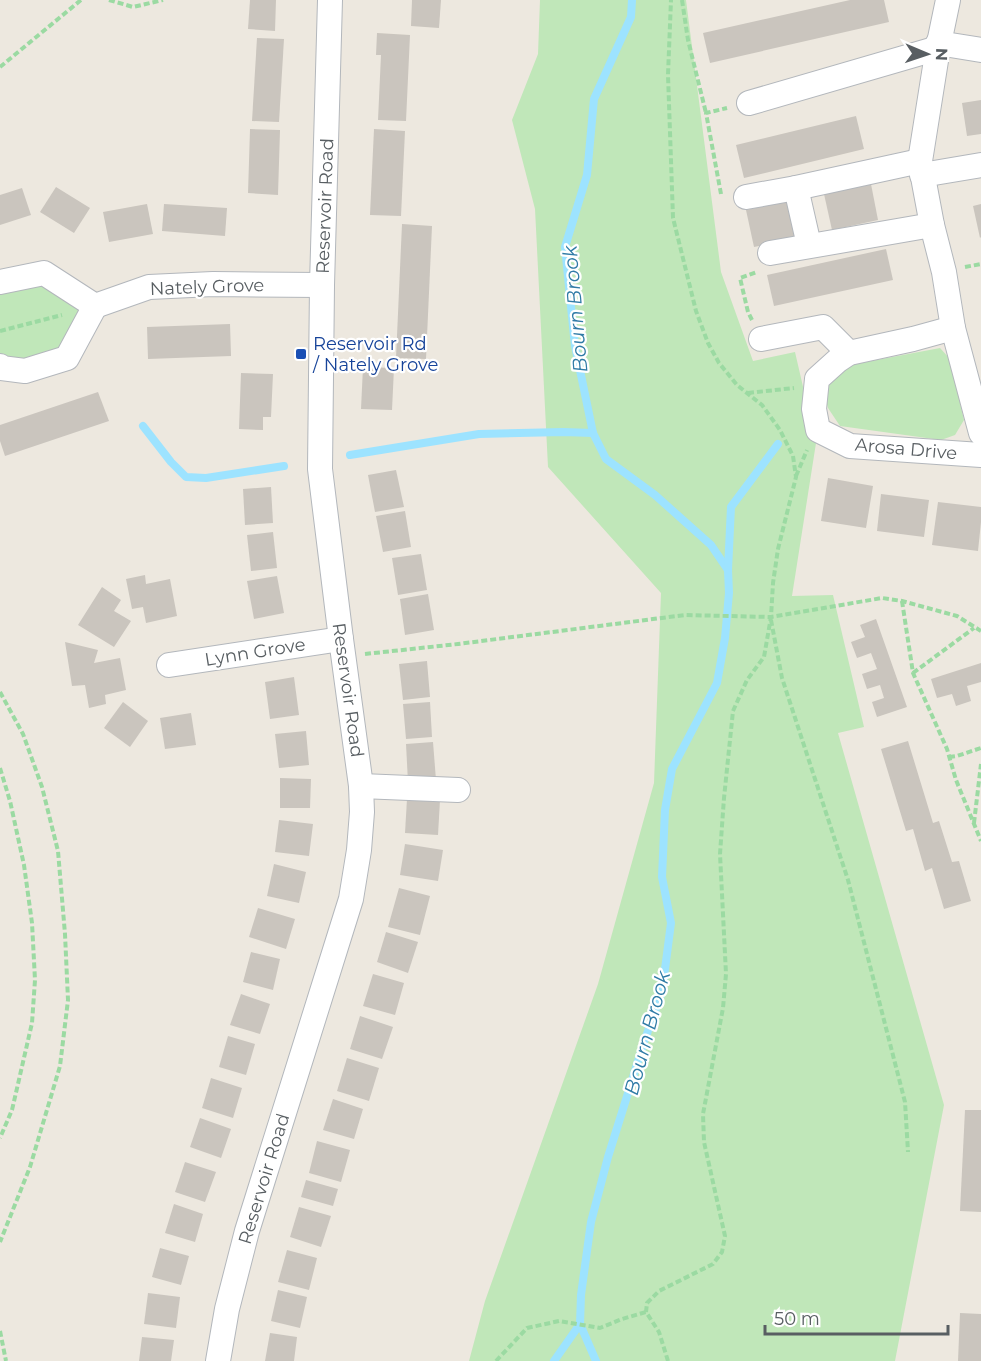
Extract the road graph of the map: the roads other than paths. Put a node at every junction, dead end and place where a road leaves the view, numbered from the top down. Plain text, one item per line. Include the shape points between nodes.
1 (330, 0) edge
2 (948, 0) edge
3 (938, 45) junction
4 (981, 51) edge
5 (749, 103) road end
6 (981, 165) edge
7 (921, 168) junction
8 (796, 188) junction
9 (746, 197) road end
10 (932, 225) junction
11 (809, 245) junction
12 (766, 261) road end
13 (0, 282) edge
14 (322, 285) junction
15 (95, 306) junction
16 (953, 328) junction
17 (761, 339) road end
18 (849, 353) junction
19 (0, 366) edge
20 (981, 433) edge
21 (981, 455) edge
22 (342, 647) junction
23 (169, 665) dead end
24 (361, 786) junction
25 (458, 790) dead end
26 (218, 1361) edge

1 - 14 street, Reservoir Road
2 - 3 street, Arosa Drive
3 - 4 street
3 - 5 street
3 - 7 street, Arosa Drive
6 - 7 street
7 - 8 street
7 - 10 street, Arosa Drive
8 - 9 street
8 - 11 street
10 - 11 street
10 - 16 street, Arosa Drive
11 - 12 street
13 - 15 street via 44,273
14 - 15 street, Nately Grove via 149,287
14 - 22 street, Reservoir Road via 320,469
15 - 19 street via 67,358 25,371
16 - 18 street
16 - 20 street, Arosa Drive
17 - 18 street via 823,327
18 - 21 street, Arosa Drive via 816,379 814,409 818,430 850,446
22 - 23 street, Lynn Grove
22 - 24 street, Reservoir Road
24 - 25 street
24 - 26 street, Reservoir Road via 360,850 351,899 247,1231

